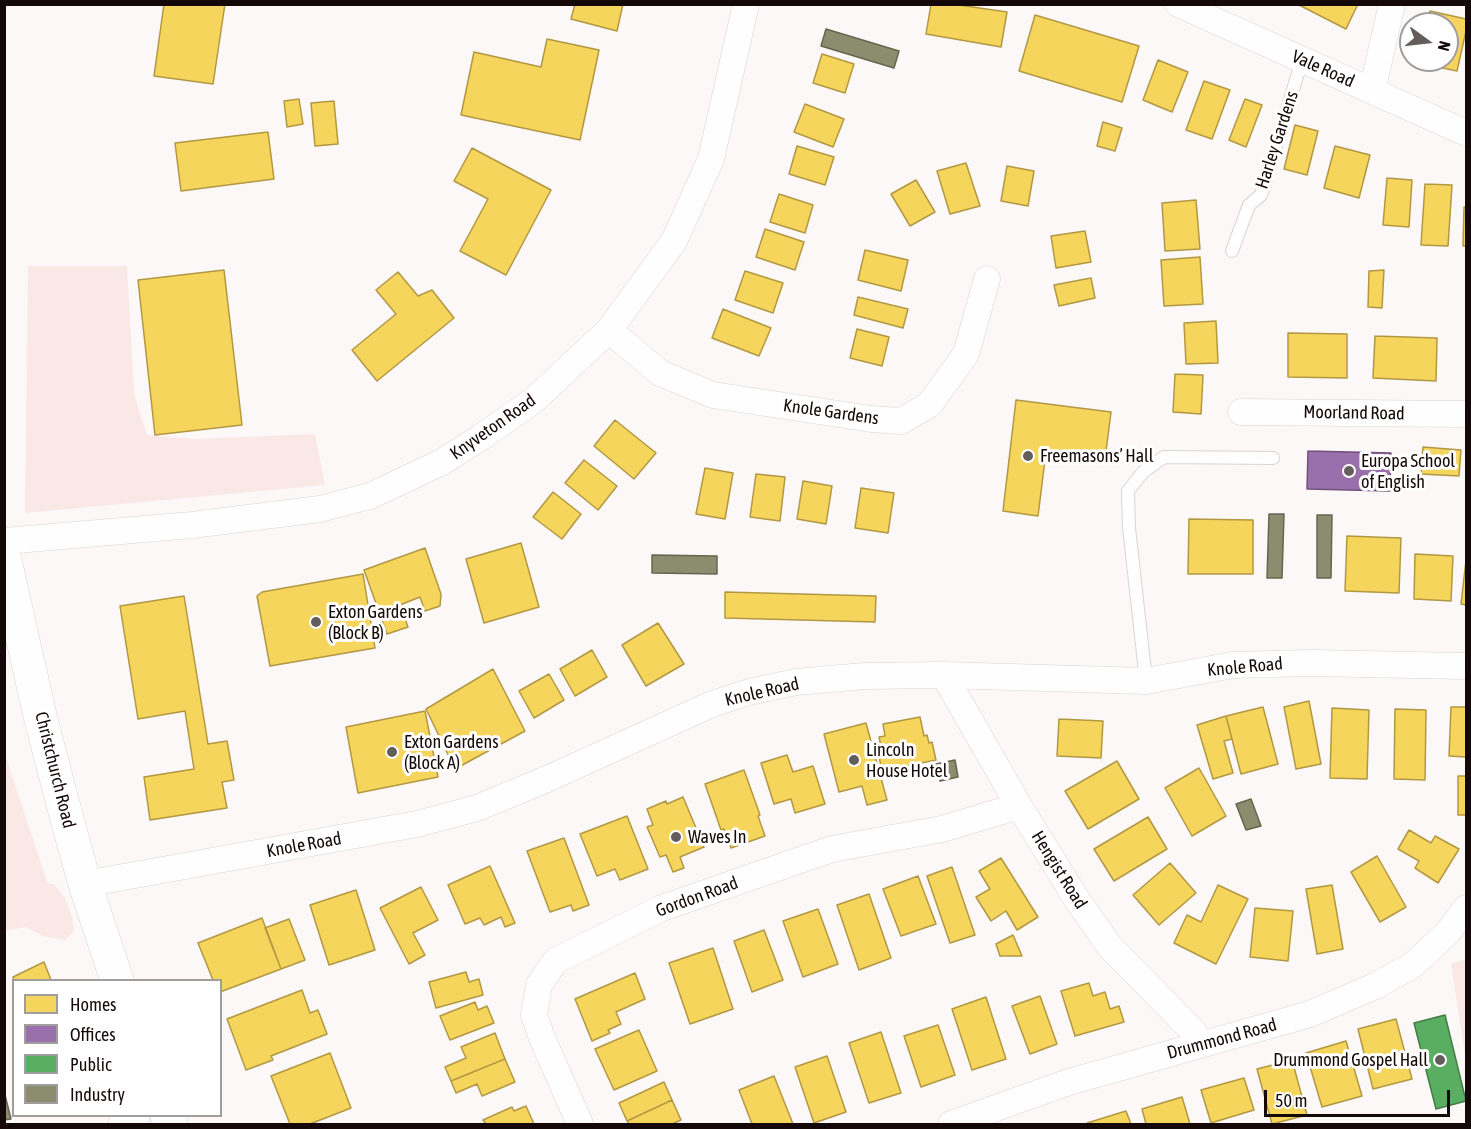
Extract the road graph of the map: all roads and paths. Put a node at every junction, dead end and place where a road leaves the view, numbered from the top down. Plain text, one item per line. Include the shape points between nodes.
1 (746, 4) edge
2 (1179, 4) edge
3 (1392, 4) edge
4 (1302, 60) junction
5 (1372, 91) junction
6 (1467, 133) edge
7 (1232, 250) dead end
8 (987, 279) dead end
9 (609, 330) junction
10 (1241, 412) dead end
11 (1467, 414) edge
12 (1273, 458) dead end
13 (4, 541) edge
14 (4, 556) edge
15 (1467, 666) edge
16 (944, 675) junction
17 (1146, 681) junction
18 (1019, 806) junction
19 (85, 884) junction
20 (1467, 908) edge
21 (116, 979) edge
22 (1198, 1045) junction
23 (580, 1125) edge
24 (951, 1125) edge

1 - 9 street, Knyveton Road via 711,159 674,242
2 - 4 street, Vale Road
3 - 5 street
4 - 5 street, Vale Road
4 - 7 lane, Harley Gardens via 1260,195 1249,205
5 - 6 street, Vale Road
8 - 9 street, Knole Gardens via 966,354 929,405 901,421 714,395 660,373
9 - 13 street, Knyveton Road via 534,400 480,438 442,462 370,496 320,509 227,521
10 - 11 street, Moorland Road
12 - 17 lane via 1164,457 1143,472 1128,491
14 - 19 main road, Christchurch Road via 41,720
15 - 17 street, Knole Road via 1233,665
16 - 17 street, Knole Road
16 - 18 street, Hengist Road
16 - 19 street, Knole Road via 864,676 796,682 749,692 712,704 477,808 417,824
18 - 22 street, Hengist Road via 1110,947 1194,1032
18 - 23 street, Gordon Road via 942,829 832,849 662,908 555,961 539,985 534,1015
19 - 21 main road, Christchurch Road
20 - 22 street, Drummond Road via 1413,965 1375,986 1310,1014
22 - 24 street, Drummond Road via 1069,1082

